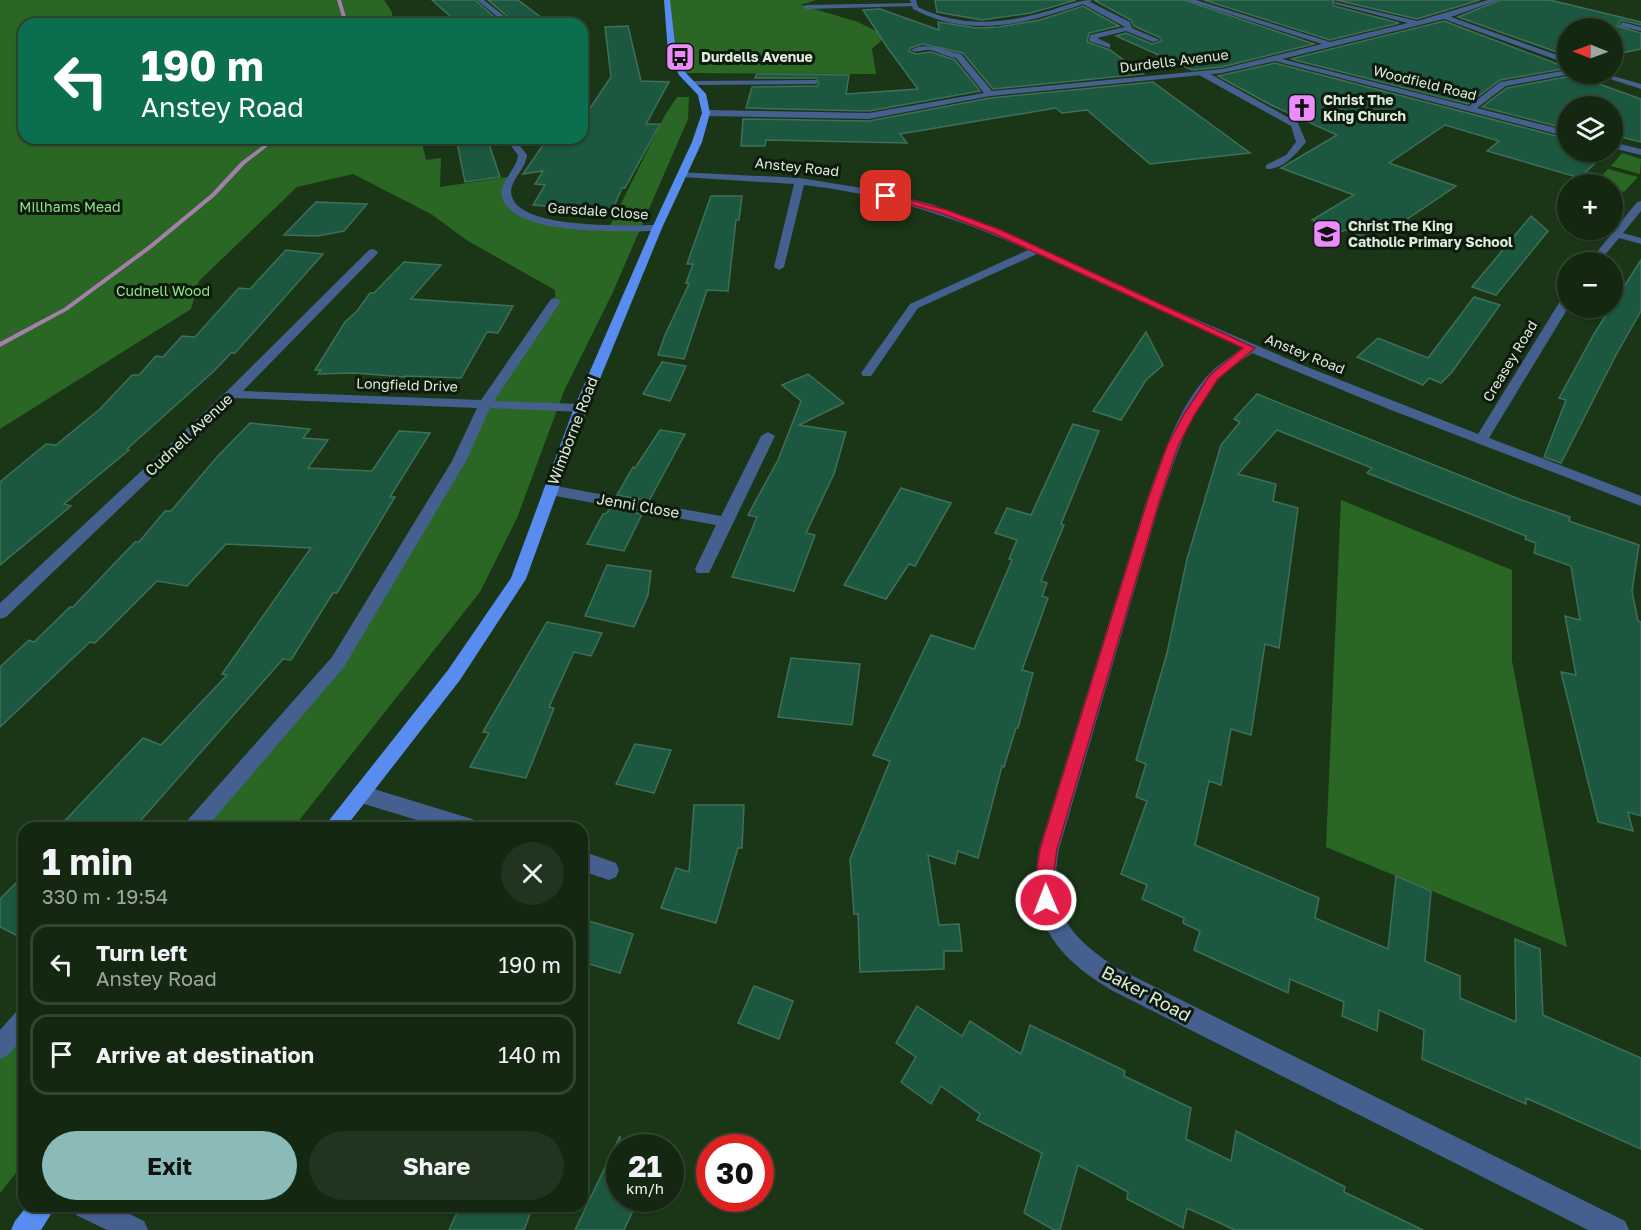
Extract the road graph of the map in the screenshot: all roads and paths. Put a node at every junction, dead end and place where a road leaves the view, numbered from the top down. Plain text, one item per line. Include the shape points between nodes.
1 (480, 0) edge
2 (667, 0) edge
3 (1189, 0) edge
4 (1495, 0) edge
5 (1086, 1) edge
6 (913, 2) edge
7 (1337, 3) dead end
8 (806, 6) dead end
9 (1444, 17) junction
10 (502, 18) edge
11 (1418, 24) junction
12 (1623, 24) edge
13 (1127, 28) junction
14 (1641, 29) edge
15 (1156, 40) dead end
16 (1331, 45) junction
17 (1107, 46) dead end
18 (915, 50) dead end
19 (1557, 58) edge
20 (1275, 59) junction
21 (1202, 73) junction
22 (1557, 74) edge
23 (1623, 81) edge
24 (814, 82) dead end
25 (694, 83) junction
26 (1641, 87) edge
27 (990, 94) junction
28 (1470, 109) junction
29 (706, 112) junction
30 (1557, 131) edge
31 (515, 144) edge
32 (1623, 148) edge
33 (1641, 152) edge
34 (1269, 166) dead end
35 (682, 174) junction
36 (800, 181) junction
37 (1641, 204) edge
38 (1623, 226) edge
39 (657, 228) junction
40 (1623, 236) edge
41 (1612, 240) edge
42 (1641, 241) edge
43 (1037, 250) junction
44 (373, 252) dead end
45 (1602, 252) edge
46 (778, 267) dead end
47 (555, 301) dead end
48 (1557, 316) edge
49 (1250, 348) junction
50 (867, 373) dead end
51 (232, 394) junction
52 (486, 403) junction
53 (581, 408) junction
54 (768, 436) dead end
55 (1480, 440) junction
56 (550, 490) junction
57 (1641, 501) edge
58 (725, 522) junction
59 (703, 569) dead end
60 (0, 613) edge
61 (361, 794) junction
62 (198, 822) edge
63 (338, 822) edge
64 (452, 822) edge
65 (588, 863) edge
66 (609, 870) dead end
67 (18, 1027) edge
68 (0, 1047) edge
69 (39, 1212) edge
70 (98, 1212) edge
71 (24, 1230) edge
72 (135, 1230) edge
73 (1616, 1230) edge

1 - 10 street
2 - 25 main road via 672,52 682,73
3 - 16 street
4 - 9 street, Durdells Avenue
5 - 6 street via 1018,21 986,24 941,20 920,12
5 - 13 street via 1127,24
6 - 8 street
7 - 11 street
9 - 11 street, Durdells Avenue
9 - 19 street
11 - 16 street, Durdells Avenue
12 - 14 street
13 - 15 street
13 - 17 street via 1093,37
16 - 20 street, Durdells Avenue
18 - 27 street via 933,48 958,56
20 - 21 street, Durdells Avenue
20 - 28 street, Woodfield Road
21 - 27 street, Durdells Avenue
21 - 34 street via 1295,125 1301,142 1289,156
22 - 28 street via 1503,84
23 - 26 street
24 - 25 street
25 - 29 main road via 702,94
27 - 29 street, Durdells Avenue via 860,117
28 - 30 street, Woodfield Road
29 - 35 main road, Wimborne Road
31 - 39 street, Garsdale Close via 524,160 508,186 507,196 522,214 555,224
32 - 33 street
35 - 36 street, Anstey Road
35 - 39 main road, Wimborne Road
36 - 43 street, Anstey Road via 870,192 923,206
36 - 46 street
37 - 38 street
39 - 53 main road, Wimborne Road
40 - 42 street
41 - 45 street
43 - 49 street, Anstey Road
43 - 50 street via 914,306
44 - 51 street, Cudnell Avenue
47 - 52 street
48 - 55 street, Creasey Road
49 - 55 street, Anstey Road
49 - 73 street, Baker Road via 1214,377 1189,414 1155,494 1048,849 1046,900 1053,920 1089,961 1115,980
51 - 52 street, Longfield Drive
51 - 60 street, Cudnell Avenue
52 - 53 street, Longfield Drive
52 - 62 street via 459,461 338,662
53 - 56 main road, Wimborne Road
54 - 58 street
55 - 57 street, Anstey Road
56 - 58 street, Jenni Close
56 - 61 main road, Wimborne Road via 518,579 454,675
58 - 59 street
61 - 63 main road, Wimborne Road
61 - 64 street
65 - 66 street
67 - 68 street
69 - 71 main road
70 - 72 street

